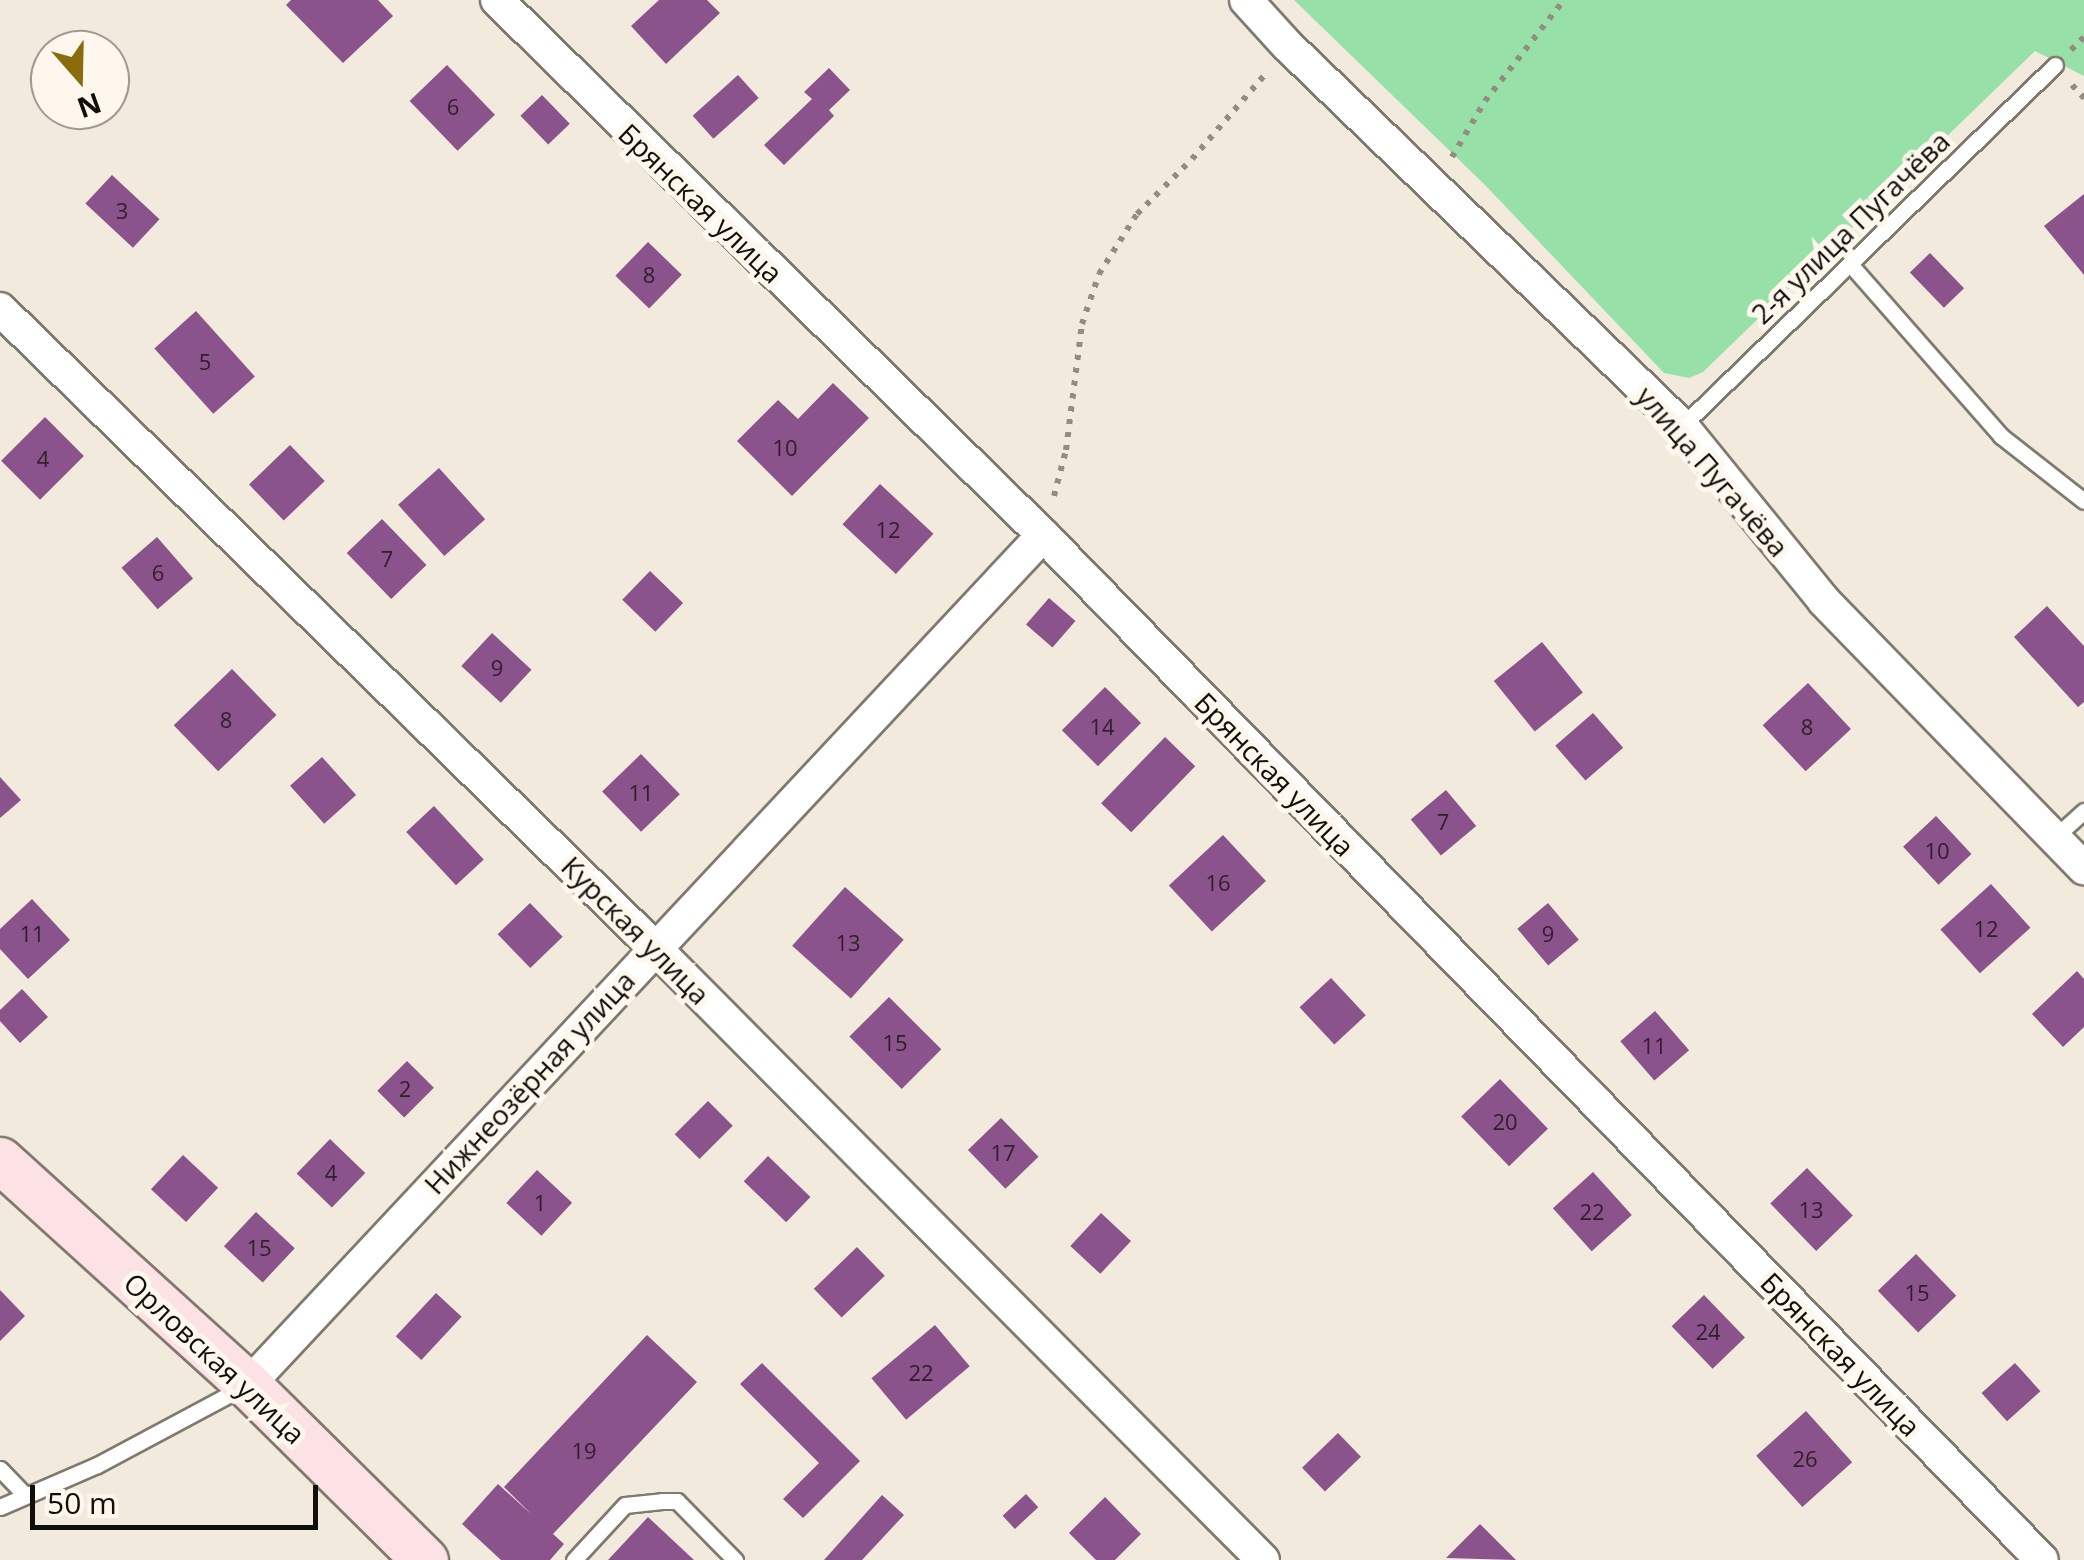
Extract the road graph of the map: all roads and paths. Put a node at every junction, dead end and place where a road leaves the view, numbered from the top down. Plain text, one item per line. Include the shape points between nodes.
1 (497, 0) edge
2 (1246, 0) edge
3 (1564, 0) edge
4 (1287, 45) junction
5 (2055, 65) dead end
6 (1432, 182) junction
7 (1850, 264) junction
8 (0, 310) edge
9 (1682, 426) junction
10 (2084, 500) edge
11 (1042, 535) junction
12 (2084, 812) edge
13 (2055, 837) junction
14 (2084, 868) edge
15 (654, 947) junction
16 (0, 1160) edge
17 (248, 1385) junction
18 (0, 1469) edge
19 (24, 1494) junction
20 (0, 1507) edge
21 (425, 1560) edge
22 (574, 1560) edge
23 (735, 1560) edge
24 (1263, 1560) edge
25 (2042, 1560) edge

1 - 11 street, Брянская улица
2 - 4 street, улица Пугачёва
3 - 6 path
4 - 6 street, улица Пугачёва
4 - 11 path via 1245,101 1137,214 1099,274 1082,324 1066,450
5 - 7 lane, 2-я улица Пугачёва
6 - 9 street, улица Пугачёва
7 - 9 lane, 2-я улица Пугачёва
7 - 10 lane via 2001,436
8 - 15 street, Курская улица
9 - 13 street, улица Пугачёва via 1824,601
11 - 15 street, Нижнеозёрная улица
11 - 25 street, Брянская улица
12 - 13 lane
13 - 14 street, улица Пугачёва
15 - 17 street, Нижнеозёрная улица
15 - 24 street, Курская улица
16 - 17 main road, Орловская улица
17 - 19 lane, Нижнеозёрная улица via 97,1465
17 - 21 main road, Орловская улица
18 - 19 lane
19 - 20 lane, Нижнеозёрная улица
22 - 23 lane via 625,1505 662,1501 677,1502

